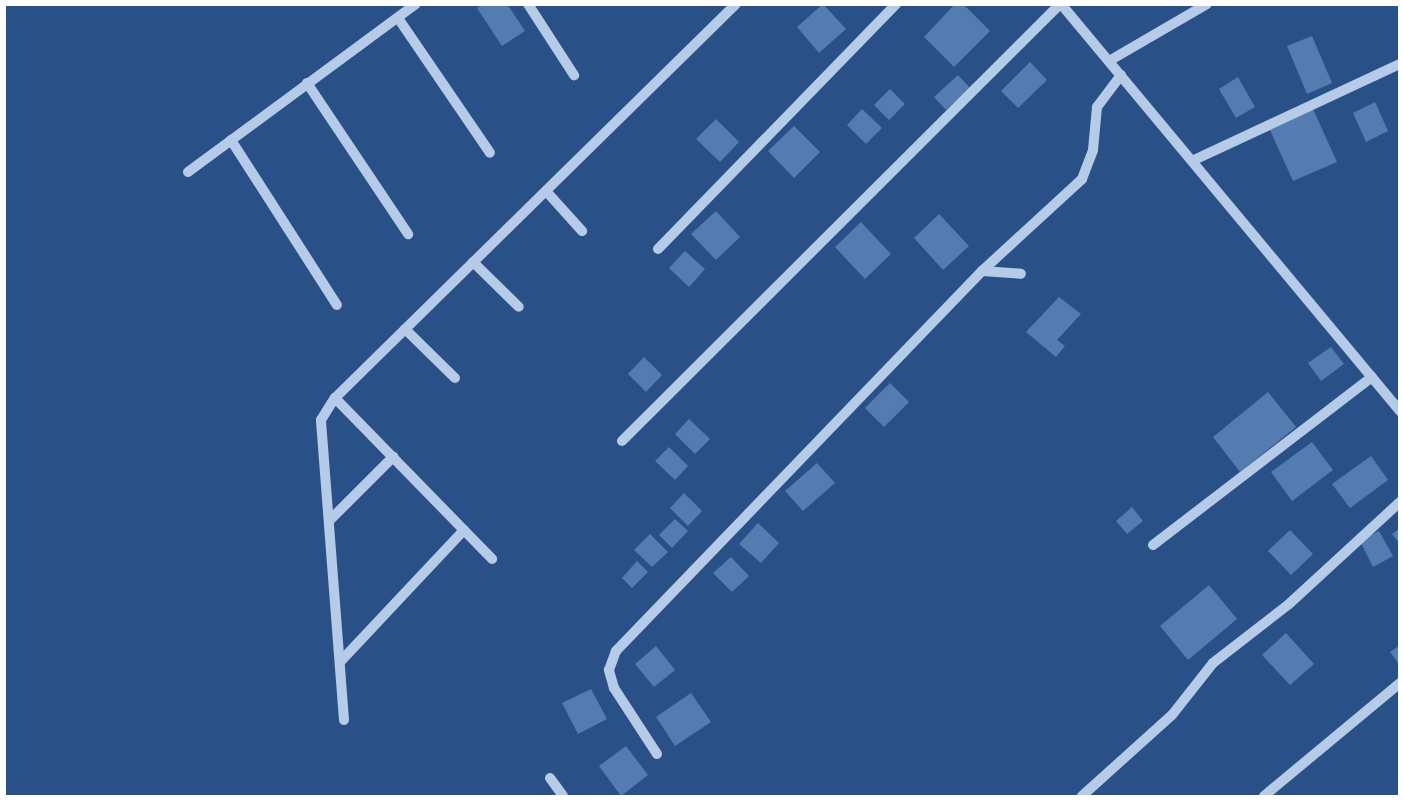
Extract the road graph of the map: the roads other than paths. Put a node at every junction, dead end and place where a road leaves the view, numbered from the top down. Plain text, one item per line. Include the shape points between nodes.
1 (416, 4) edge
2 (528, 4) edge
3 (736, 4) edge
4 (896, 4) edge
5 (1061, 4) edge
6 (1207, 4) edge
7 (398, 18) junction
8 (1109, 61) junction
9 (1400, 64) edge
10 (574, 75) dead end
11 (1121, 75) junction
12 (307, 83) junction
13 (231, 140) junction
14 (490, 153) dead end
15 (1194, 160) junction
16 (188, 171) dead end
17 (546, 191) junction
18 (582, 231) dead end
19 (408, 234) dead end
20 (658, 249) dead end
21 (473, 262) junction
22 (982, 271) junction
23 (1020, 274) dead end
24 (337, 305) dead end
25 (519, 307) dead end
26 (405, 329) junction
27 (1372, 377) junction
28 (455, 378) dead end
29 (335, 398) junction
30 (1400, 411) edge
31 (622, 441) dead end
32 (393, 457) junction
33 (1400, 502) edge
34 (328, 521) junction
35 (464, 530) junction
36 (1153, 545) dead end
37 (492, 559) dead end
38 (340, 662) junction
39 (1400, 683) edge
40 (344, 720) dead end
41 (657, 754) dead end
42 (550, 778) dead end
43 (563, 796) edge
44 (1082, 796) edge
45 (1264, 796) edge

1 - 7 street
2 - 10 street
3 - 17 street
4 - 20 street
5 - 8 street
5 - 31 street
6 - 8 street
7 - 12 street
7 - 14 street
8 - 11 street
9 - 15 street
11 - 15 street
11 - 22 street via 1096,107 1094,150 1082,179
12 - 13 street
12 - 19 street
13 - 16 street
13 - 24 street
15 - 27 street
17 - 18 street
17 - 21 street
21 - 25 street
21 - 26 street
22 - 23 street
22 - 41 street via 616,651 609,670 614,688
26 - 28 street
26 - 29 street
27 - 30 street
27 - 36 street
29 - 32 street
29 - 34 street via 321,420
32 - 34 street
32 - 35 street
33 - 44 street via 1289,604 1213,663 1172,715
34 - 38 street
35 - 37 street
35 - 38 street
38 - 40 street
39 - 45 street
42 - 43 street

